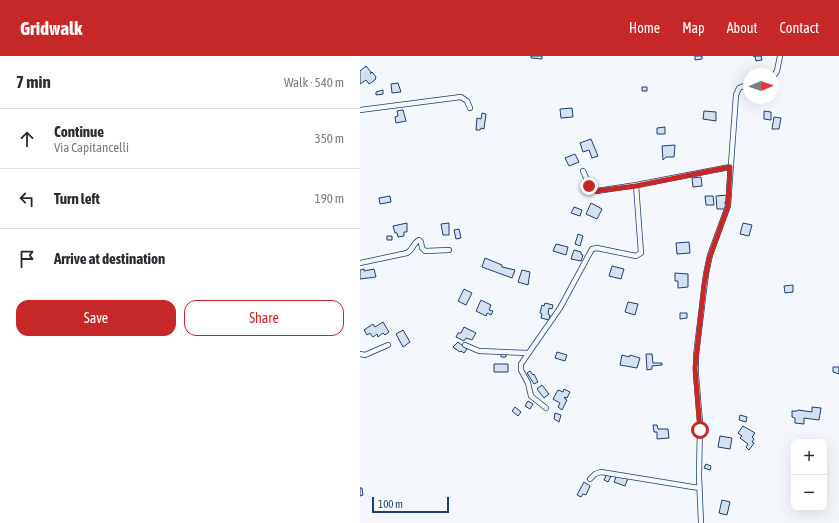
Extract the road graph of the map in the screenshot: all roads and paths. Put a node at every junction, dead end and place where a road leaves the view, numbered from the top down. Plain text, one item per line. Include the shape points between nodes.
1 (780, 56) edge
2 (777, 68) edge
3 (743, 86) edge
4 (470, 108) dead end
5 (360, 110) edge
6 (730, 167) junction
7 (583, 171) dead end
8 (636, 186) junction
9 (449, 250) dead end
10 (360, 263) edge
11 (388, 345) dead end
12 (466, 345) dead end
13 (528, 353) junction
14 (360, 354) edge
15 (546, 408) dead end
16 (590, 479) dead end
17 (699, 488) junction
18 (701, 523) edge

1 - 2 street
3 - 6 street via 739,88 736,95
4 - 5 street via 468,102 461,97
6 - 8 street
6 - 17 street via 728,206 705,276 696,355 700,426
7 - 8 street via 589,186 594,190
8 - 13 street via 641,253 636,256 592,249 560,308
9 - 10 street via 425,251 419,240 407,253
11 - 14 street via 366,355
12 - 13 street via 479,351
13 - 15 street via 521,364 521,372 532,397
16 - 17 street via 595,474 603,473
17 - 18 street

